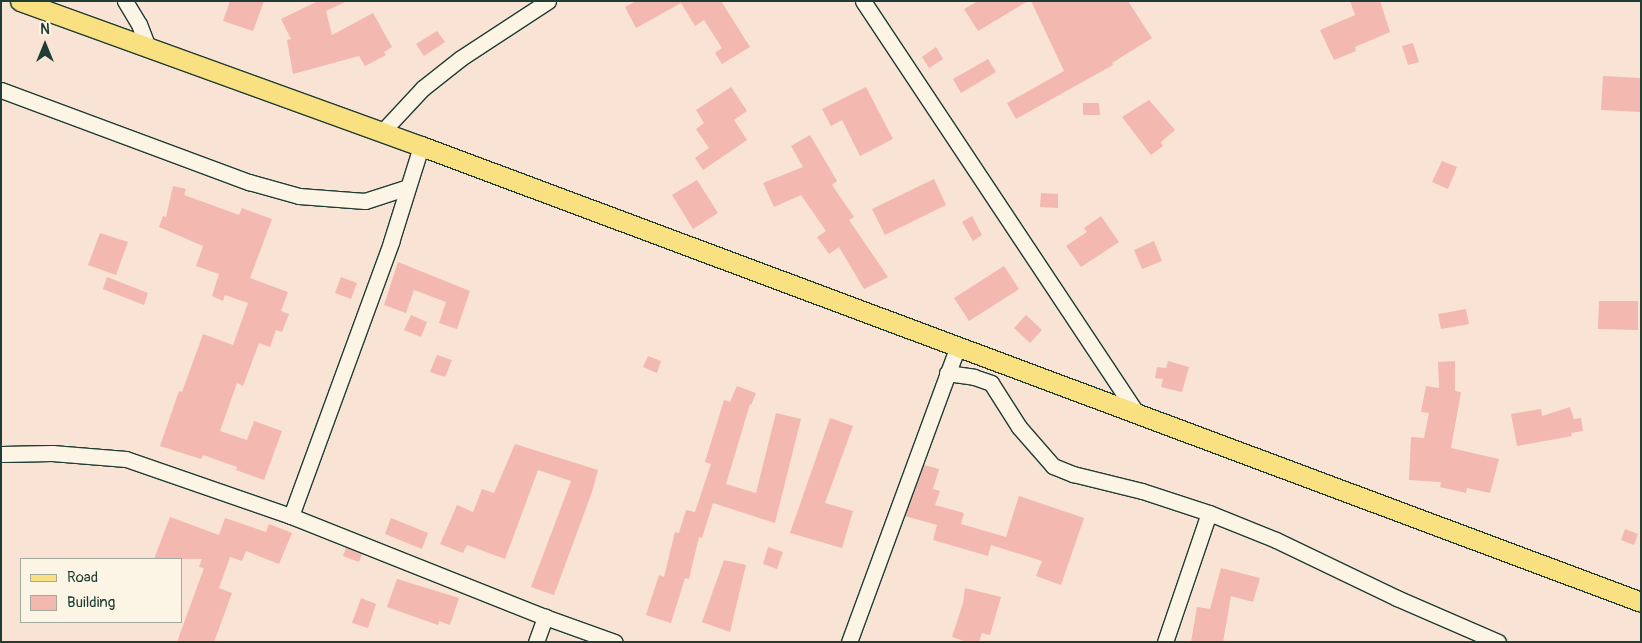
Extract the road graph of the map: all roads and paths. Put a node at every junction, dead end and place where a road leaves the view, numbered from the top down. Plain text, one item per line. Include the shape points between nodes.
1 (20, 1) edge
2 (125, 1) edge
3 (548, 1) edge
4 (863, 1) edge
5 (148, 48) junction
6 (1, 90) edge
7 (381, 133) junction
8 (421, 146) junction
9 (408, 187) junction
10 (957, 348) junction
11 (948, 373) junction
12 (1137, 413) junction
13 (1, 454) edge
14 (1209, 513) junction
15 (291, 516) junction
16 (1641, 602) edge
17 (545, 617) junction
18 (1494, 641) edge
19 (536, 642) edge
20 (615, 642) edge
21 (849, 642) edge
22 (1165, 642) edge

1 - 5 main road
2 - 5 street
3 - 7 street via 461,58 423,88
4 - 12 street
5 - 7 main road
6 - 9 street via 249,182 299,196 364,201
7 - 8 main road
8 - 9 street
8 - 10 main road
9 - 15 street via 392,242
10 - 11 street
10 - 12 main road
11 - 14 street via 991,383 1020,427 1053,466
11 - 21 street
12 - 16 main road
13 - 15 street via 52,453 126,459
14 - 18 street via 1276,540
14 - 22 street
15 - 17 street
17 - 19 street
17 - 20 street

